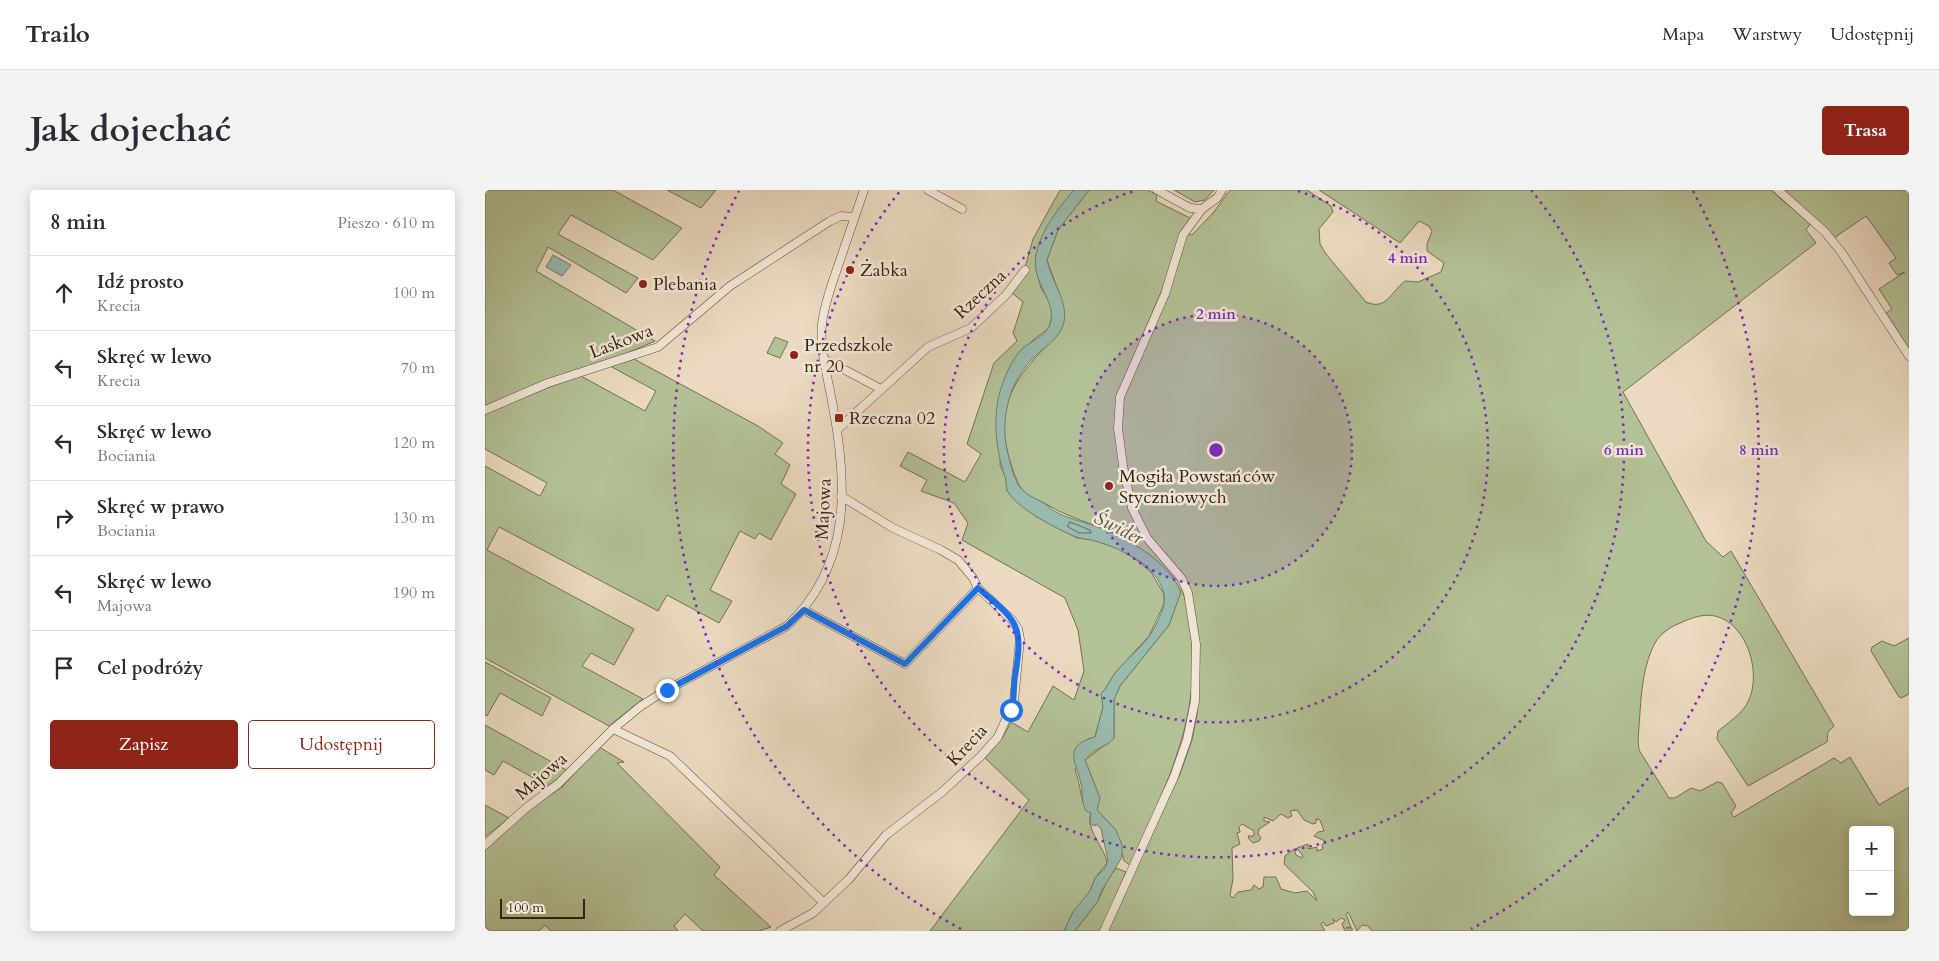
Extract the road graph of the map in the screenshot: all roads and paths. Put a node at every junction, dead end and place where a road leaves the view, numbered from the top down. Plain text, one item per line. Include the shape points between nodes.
1 (864, 190) edge
2 (928, 190) edge
3 (1157, 190) edge
4 (1222, 190) edge
5 (1778, 190) edge
6 (1202, 209) junction
7 (962, 210) dead end
8 (855, 217) junction
9 (1025, 270) dead end
10 (1909, 356) edge
11 (826, 360) junction
12 (881, 389) junction
13 (485, 410) edge
14 (837, 430) junction
15 (841, 496) junction
16 (978, 588) junction
17 (804, 610) junction
18 (613, 729) junction
19 (485, 845) edge
20 (824, 903) junction
21 (781, 931) edge
22 (1104, 931) edge

1 - 8 street, Majowa
2 - 7 street
3 - 6 street via 1190,208
4 - 6 street
5 - 10 street via 1835,244
6 - 22 street via 1183,235 1165,294 1120,397 1118,428 1123,466 1136,516 1147,538 1182,579 1188,593 1196,644 1195,701 1187,740 1174,777
8 - 11 street, Majowa via 825,305 822,326
8 - 13 street, Laskowa via 841,216 830,221 730,286 657,347 548,383
9 - 12 street, Rzeczna via 1006,295 971,328 928,347
11 - 12 street
11 - 14 street, Majowa
12 - 14 street, Rzeczna
14 - 15 street, Majowa
15 - 16 street, Krecia via 893,528 958,560
15 - 17 street, Majowa via 837,547
16 - 17 street via 905,664
16 - 20 street, Krecia via 1018,628 1020,639 1014,701 1005,724 980,757 937,797 886,835
17 - 18 street, Majowa via 787,626 663,692
18 - 19 street, Majowa via 558,784
18 - 20 street via 670,756
20 - 21 street, Krecia via 801,922

